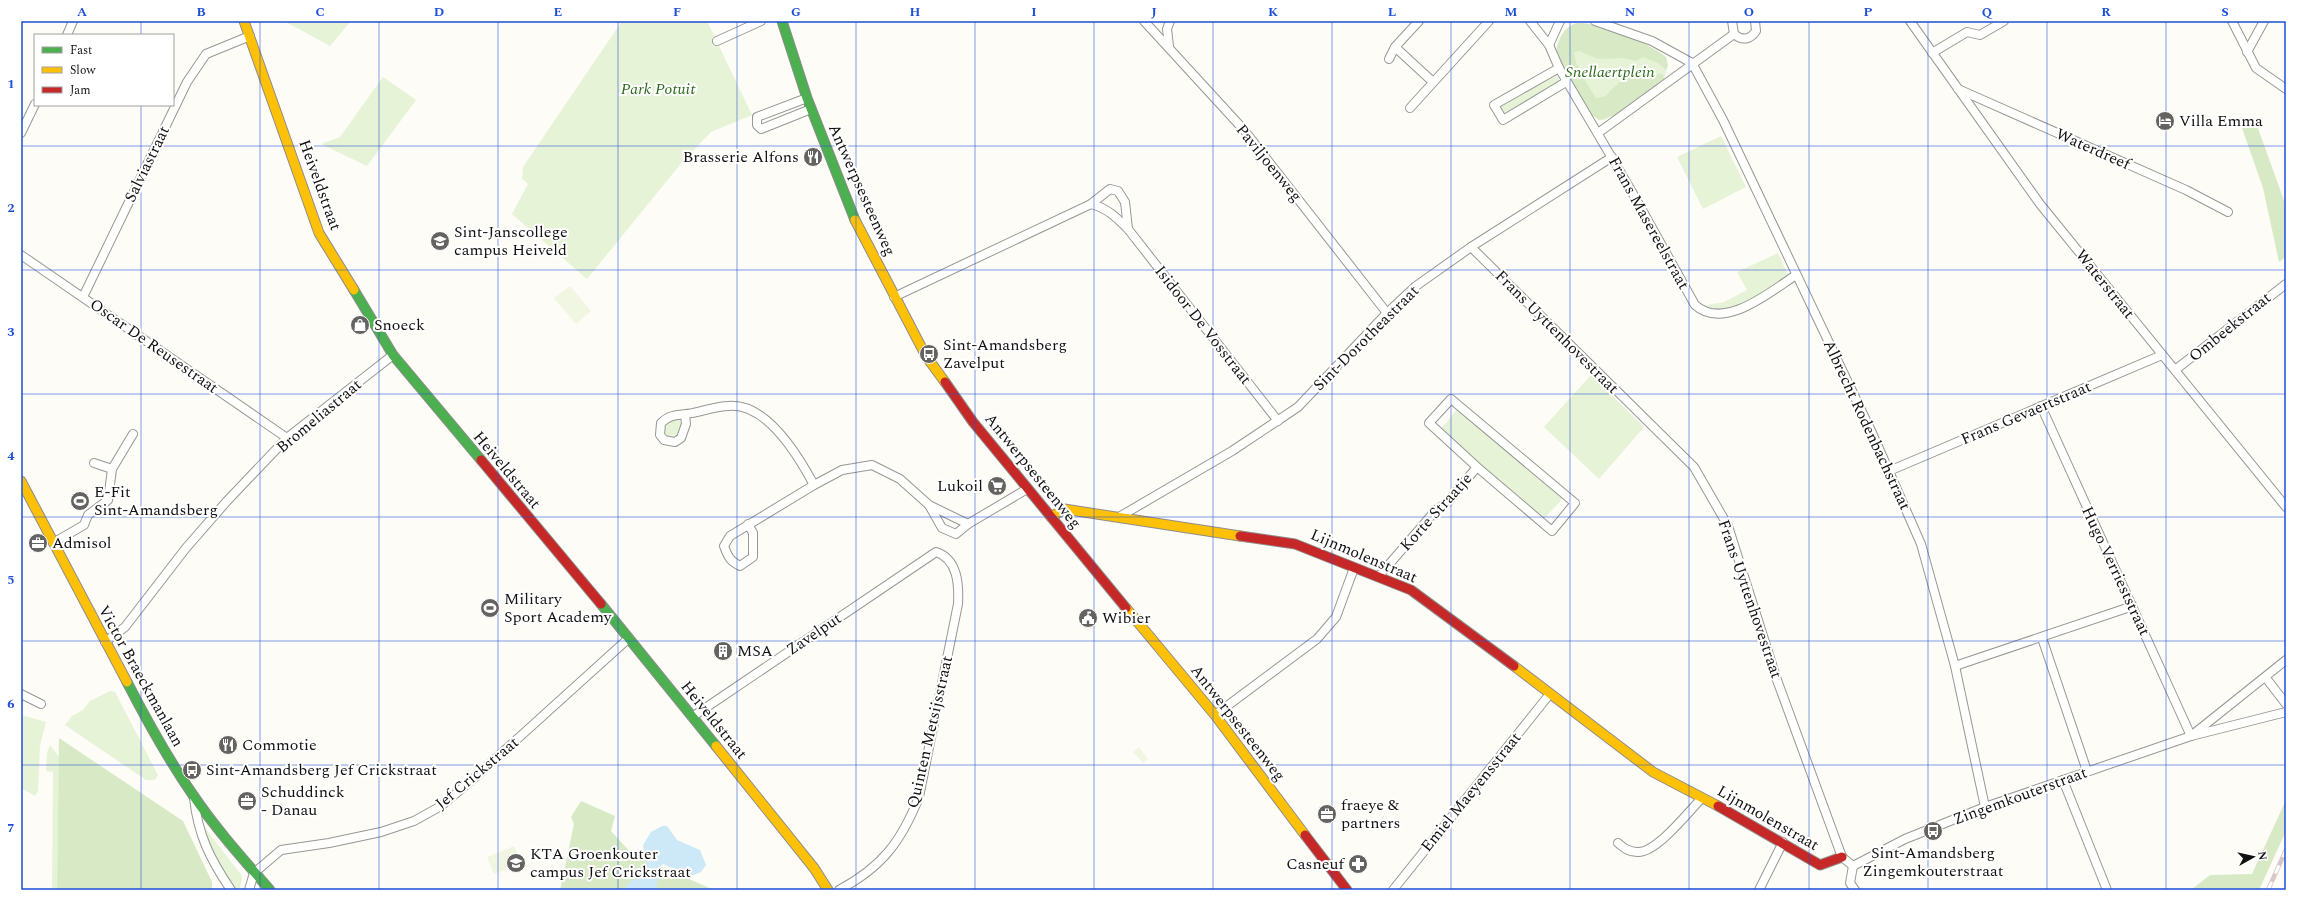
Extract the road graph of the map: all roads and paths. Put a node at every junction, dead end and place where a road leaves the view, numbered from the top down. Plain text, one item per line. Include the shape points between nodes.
1 (73, 21) edge
2 (244, 21) edge
3 (761, 21) edge
4 (782, 21) edge
5 (1144, 21) edge
6 (1170, 21) edge
7 (1419, 21) edge
8 (1489, 21) edge
9 (1530, 21) edge
10 (1560, 21) edge
11 (1595, 21) edge
12 (1732, 21) edge
13 (1755, 21) edge
14 (1910, 21) edge
15 (2004, 21) edge
16 (2232, 21) edge
17 (2264, 21) edge
18 (67, 34) edge
19 (1734, 34) junction
20 (250, 36) junction
21 (717, 41) dead end
22 (1549, 45) junction
23 (1168, 46) junction
24 (1395, 47) junction
25 (2247, 52) junction
26 (1932, 54) junction
27 (1389, 59) dead end
28 (1692, 64) junction
29 (1559, 68) junction
30 (1433, 82) junction
31 (1566, 82) junction
32 (1957, 89) junction
33 (2286, 89) edge
34 (807, 98) junction
35 (34, 106) edge
36 (1410, 108) dead end
37 (811, 109) junction
38 (21, 133) edge
39 (1598, 133) junction
40 (1612, 157) junction
41 (1091, 204) junction
42 (2228, 212) dead end
43 (1128, 229) junction
44 (1471, 247) junction
45 (21, 255) edge
46 (1796, 275) junction
47 (2286, 284) edge
48 (83, 296) junction
49 (894, 297) junction
50 (1387, 312) junction
51 (393, 355) junction
52 (2162, 355) junction
53 (2175, 370) junction
54 (2041, 406) junction
55 (685, 415) dead end
56 (1278, 421) junction
57 (133, 434) dead end
58 (287, 438) junction
59 (94, 463) dead end
60 (1477, 467) junction
61 (112, 469) junction
62 (1889, 471) junction
63 (21, 481) edge
64 (814, 485) junction
65 (1027, 489) junction
66 (929, 505) junction
67 (2286, 508) edge
68 (1051, 517) junction
69 (1119, 517) junction
70 (748, 524) junction
71 (968, 524) junction
72 (53, 543) junction
73 (936, 552) joint
74 (1354, 568) junction
75 (1379, 576) junction
76 (2133, 606) junction
77 (629, 638) junction
78 (2042, 638) junction
79 (105, 642) junction
80 (2286, 660) edge
81 (1955, 666) junction
82 (2266, 678) junction
83 (23, 695) edge
84 (1550, 695) junction
85 (21, 704) edge
86 (40, 704) dead end
87 (2286, 704) edge
88 (2286, 712) edge
89 (1215, 715) junction
90 (692, 717) junction
91 (2191, 736) junction
92 (2087, 771) junction
93 (2064, 780) junction
94 (193, 795) junction
95 (1702, 798) junction
96 (1985, 807) junction
97 (1783, 842) junction
98 (1618, 843) dead end
99 (1842, 857) junction
100 (1854, 866) junction
101 (254, 873) junction
102 (231, 890) edge
103 (248, 890) edge
104 (270, 890) edge
105 (828, 890) edge
106 (839, 890) edge
107 (1347, 890) edge
108 (1393, 890) edge
109 (1759, 890) edge
110 (1855, 890) edge
111 (2107, 890) edge

1 - 18 street
2 - 20 street, Heiveldstraat
3 - 21 street
4 - 34 street, Antwerpsesteenweg
5 - 23 street, Paviljoenweg
6 - 23 street via 1167,29
7 - 24 street
8 - 30 street
9 - 22 street, Frans Masereelstraat
10 - 22 street
11 - 28 street via 1652,41
12 - 19 street
13 - 19 street via 1756,30 1750,37 1739,38
14 - 26 street, Waterstraat
15 - 26 street via 1980,35 1967,32
16 - 25 street
17 - 25 street
19 - 28 street
20 - 48 street, Salviastraat via 206,54 199,63 187,82
20 - 51 street, Heiveldstraat via 319,233
22 - 29 street, Frans Masereelstraat
23 - 50 street, Paviljoenweg via 1244,130
24 - 27 street
24 - 30 street
25 - 33 street via 2256,68
26 - 32 street, Waterstraat
28 - 39 street
28 - 46 street, Albrecht Rodenbachstraat via 1723,120
29 - 31 street, Frans Masereelstraat
29 - 31 street via 1494,105 1503,120
30 - 36 street
31 - 39 street, Frans Masereelstraat
32 - 42 street, Waterdreef via 2186,190
32 - 52 street, Waterstraat via 2040,204
34 - 37 street, Antwerpsesteenweg
34 - 37 street via 757,117 757,125 761,129
35 - 38 street
37 - 49 street, Antwerpsesteenweg via 850,210
39 - 40 street, Frans Masereelstraat
40 - 44 street, Sint-Dorotheastraat
40 - 46 street, Frans Masereelstraat via 1695,305 1702,311 1714,315 1731,313
41 - 43 street, Isidoor De Vosstraat via 1110,212
41 - 43 street, Isidoor De Vosstraat via 1110,189 1118,191 1124,202
41 - 49 street, Isidoor De Vosstraat
43 - 56 street, Isidoor De Vosstraat
44 - 50 street, Sint-Dorotheastraat via 1416,286
44 - 99 street, Frans Uyttenhovestraat via 1694,468 1711,494 1728,526 1778,680
45 - 48 street, Oscar De Reusestraat
46 - 62 street, Albrecht Rodenbachstraat
47 - 53 street, Ombeekstraat
48 - 58 street, Oscar De Reusestraat
49 - 65 street, Antwerpsesteenweg via 926,356 973,422
50 - 56 street, Sint-Dorotheastraat via 1298,407
51 - 58 street, Bromeliastraat
51 - 77 street, Heiveldstraat
52 - 53 street, Waterstraat
52 - 54 street, Frans Gevaertstraat
53 - 67 street, Waterstraat
54 - 62 street, Frans Gevaertstraat
54 - 76 street, Hugo Verrieststraat
55 - 64 street via 729,405 756,411 782,436
56 - 69 street, Sint-Dorotheastraat
57 - 61 street
58 - 79 street, Bromeliastraat via 186,548 125,627
59 - 61 street
60 - 60 street, Korte Straatje via 1428,424 1451,399 1575,503 1552,531
60 - 75 street, Korte Straatje
61 - 72 street via 108,500 88,515 84,525
62 - 81 street, Albrecht Rodenbachstraat via 1921,544
63 - 72 street, Victor Braeckmanlaan
64 - 66 street via 842,470 872,466 900,480
64 - 70 street
65 - 68 street, Antwerpsesteenweg
65 - 71 street
66 - 71 street
66 - 71 street via 942,528 956,534
68 - 69 street, Lijnmolenstraat via 1064,509
68 - 89 street, Antwerpsesteenweg
69 - 74 street, Lijnmolenstraat via 1295,544
70 - 70 street via 730,536 724,546 731,562 740,566 753,556 753,533
72 - 79 street, Victor Braeckmanlaan
73 - 90 street, Zavelput
73 - 106 street, Quinten Metsijsstraat via 946,558 956,571 959,587 958,604 919,797 907,827 894,845 872,869
74 - 75 street, Lijnmolenstraat
74 - 89 street via 1336,618 1317,640
75 - 84 street, Lijnmolenstraat via 1411,590 1435,606
76 - 78 street
76 - 91 street, Hugo Verrieststraat
77 - 90 street, Heiveldstraat
77 - 101 street, Jef Crickstraat via 441,806 414,821 381,832 329,844 281,850
78 - 81 street
78 - 92 street
79 - 94 street, Victor Braeckmanlaan via 154,736
80 - 82 street, Zingemkouterstraat
81 - 96 street, Albrecht Rodenbachstraat
82 - 87 street
82 - 91 street, Zingemkouterstraat
83 - 85 street
83 - 86 street
84 - 95 street, Lijnmolenstraat via 1653,772
84 - 108 street, Emiel Maeyensstraat
88 - 91 street, Zingemkouterstraat
89 - 107 street, Antwerpsesteenweg
90 - 105 street, Heiveldstraat via 814,868
91 - 92 street, Zingemkouterstraat
92 - 93 street, Zingemkouterstraat
93 - 96 street, Zingemkouterstraat
93 - 111 street
94 - 101 street, Victor Braeckmanlaan
94 - 102 street via 197,824 211,859
95 - 97 street, Lijnmolenstraat
95 - 98 street, Lijnmolenstraat via 1648,851 1638,853 1627,850
96 - 100 street, Zingemkouterstraat via 1905,839
97 - 99 street, Lijnmolenstraat via 1820,865
97 - 109 street
99 - 100 street
100 - 110 street via 1850,883
101 - 103 street
101 - 104 street, Victor Braeckmanlaan

